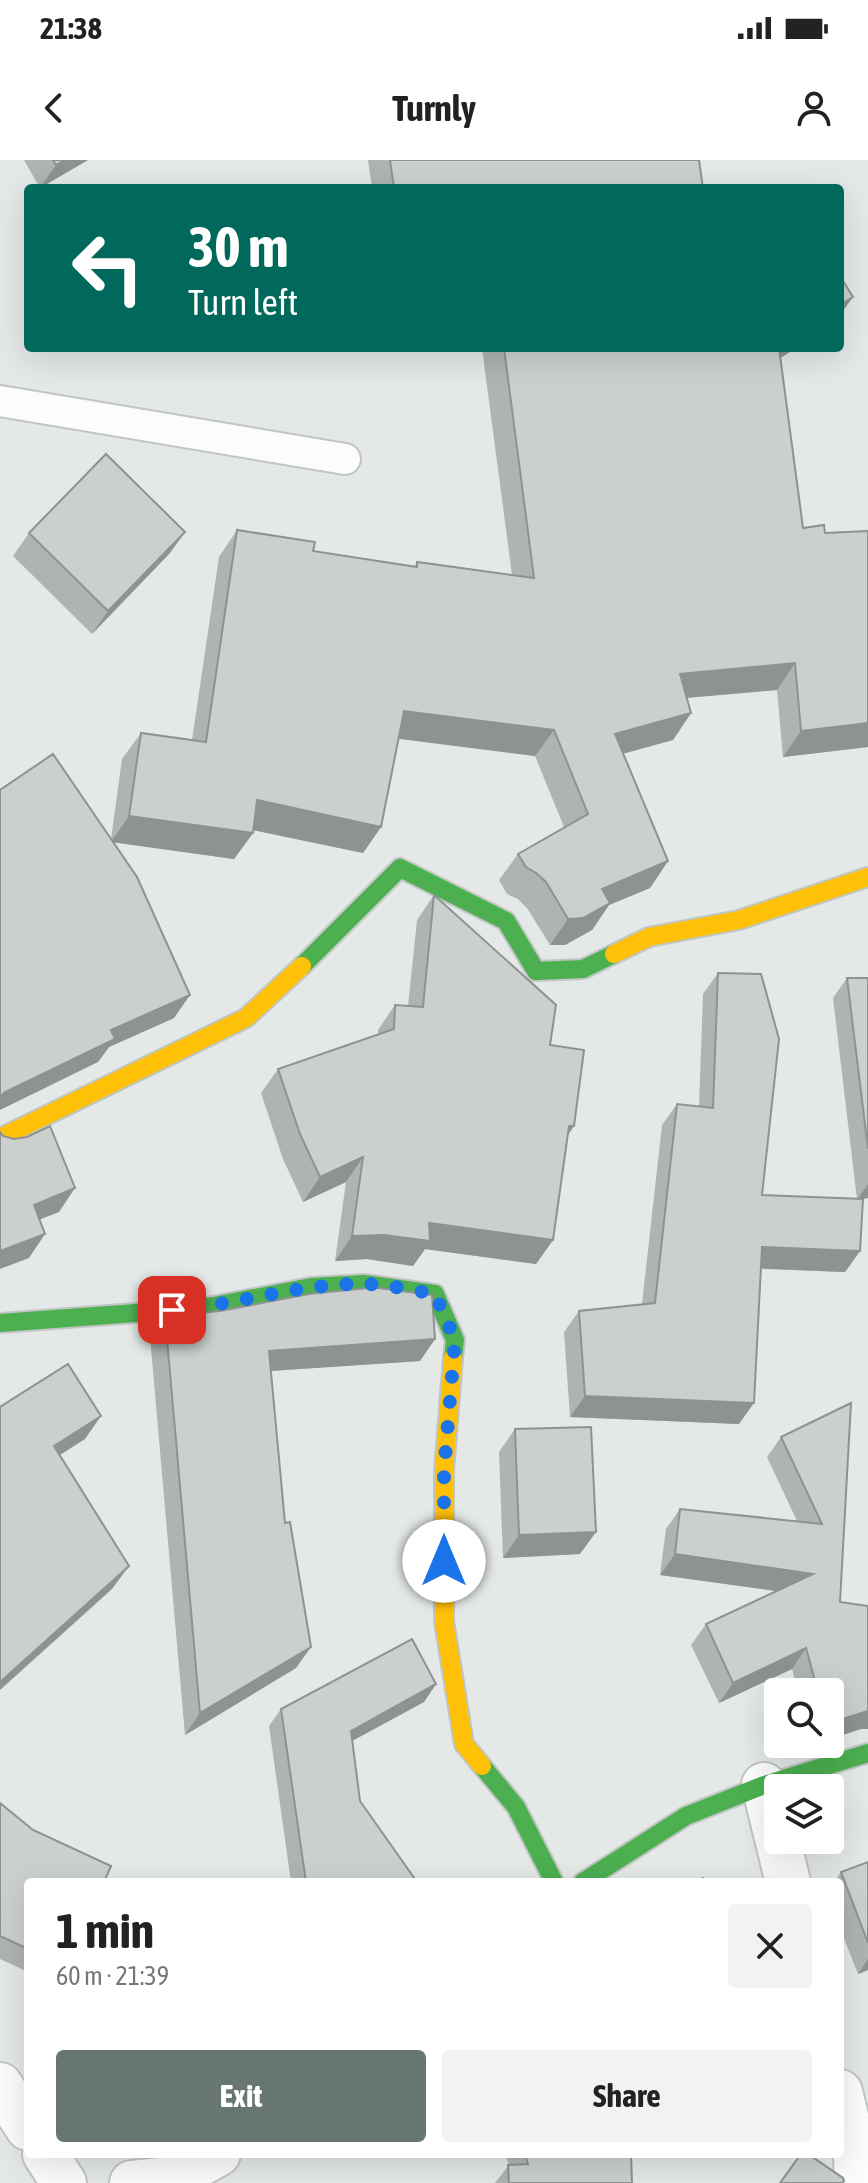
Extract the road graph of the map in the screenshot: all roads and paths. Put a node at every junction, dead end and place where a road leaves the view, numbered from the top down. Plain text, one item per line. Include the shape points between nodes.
1 (0, 401) edge
2 (345, 459) dead end
3 (868, 877) edge
4 (0, 1138) edge
5 (0, 1323) edge
6 (868, 1753) edge
7 (800, 1774) edge
8 (764, 1785) edge
9 (781, 1854) edge
10 (552, 1878) edge
11 (589, 1878) edge
12 (787, 1878) edge
13 (0, 2085) edge
14 (844, 2108) edge
15 (24, 2122) edge
16 (48, 2158) edge
17 (211, 2158) edge
18 (64, 2183) edge
19 (132, 2183) edge
20 (857, 2183) edge

1 - 2 lane
3 - 4 street via 739,920 649,937 583,969 536,971 506,921 400,868 246,1018
5 - 10 street via 203,1308 311,1287 364,1284 435,1294 455,1340 444,1471 444,1621 464,1744 516,1807
6 - 7 street
8 - 11 street via 686,1816
9 - 12 street
13 - 15 street
14 - 20 street
16 - 18 street
17 - 19 street via 172,2179

